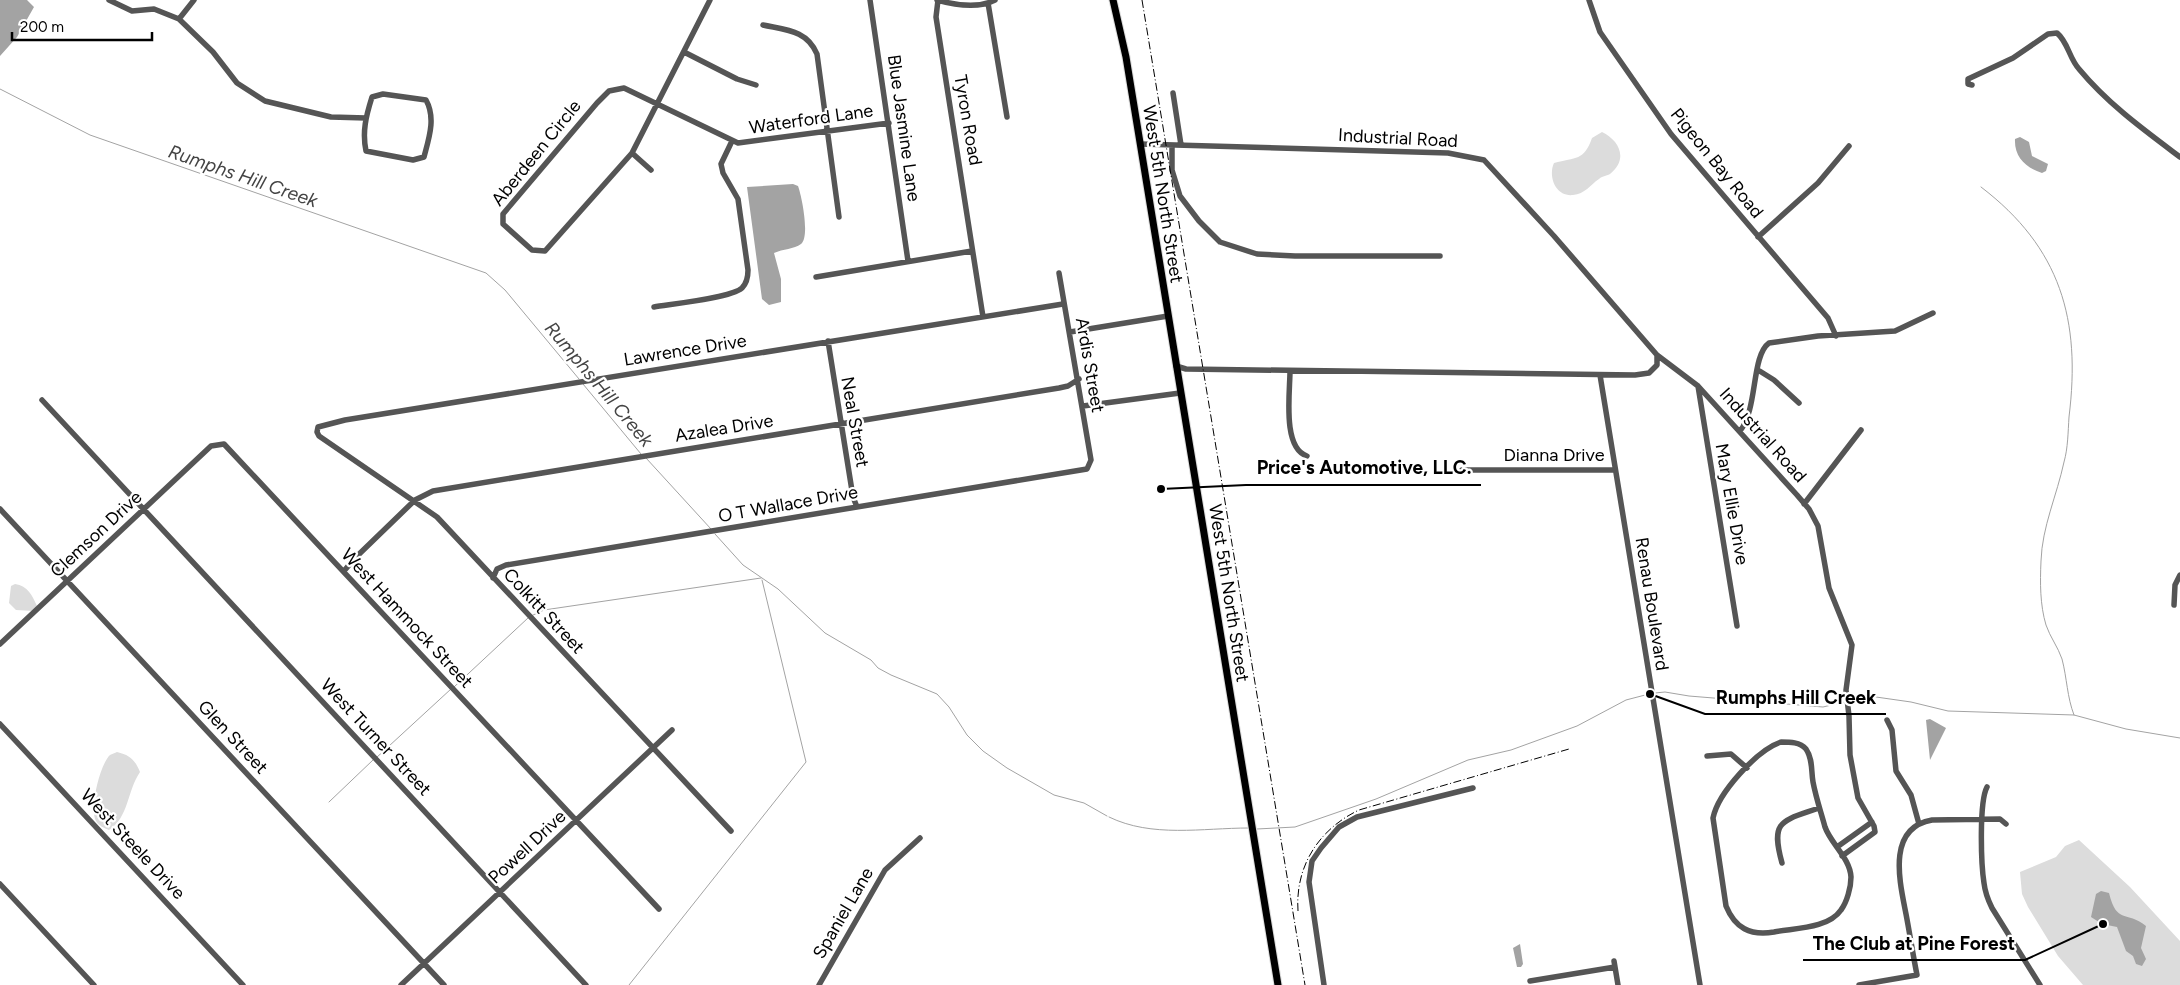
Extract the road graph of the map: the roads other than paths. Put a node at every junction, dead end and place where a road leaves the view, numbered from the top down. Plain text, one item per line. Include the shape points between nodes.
1 (109, 0) edge
2 (194, 0) edge
3 (710, 0) edge
4 (870, 0) edge
5 (938, 0) edge
6 (995, 0) edge
7 (1113, 0) edge
8 (1589, 0) edge
9 (988, 3) junction
10 (179, 19) junction
11 (763, 25) dead end
12 (684, 52) junction
13 (756, 85) dead end
14 (1972, 85) dead end
15 (1173, 93) dead end
16 (657, 104) junction
17 (1007, 117) dead end
18 (366, 118) junction
19 (889, 123) junction
20 (827, 131) junction
21 (732, 141) junction
22 (1140, 144) junction
23 (1181, 145) junction
24 (1172, 146) junction
25 (1849, 146) dead end
26 (632, 153) junction
27 (2180, 157) edge
28 (651, 170) dead end
29 (840, 217) dead end
30 (1758, 237) junction
31 (972, 248) junction
32 (1440, 256) dead end
33 (908, 261) junction
34 (1059, 272) dead end
35 (816, 277) dead end
36 (1063, 304) junction
37 (654, 307) dead end
38 (1933, 313) dead end
39 (1168, 316) junction
40 (983, 317) junction
41 (1070, 332) junction
42 (1836, 336) junction
43 (828, 341) junction
44 (1657, 356) junction
45 (1176, 366) junction
46 (1758, 370) junction
47 (1290, 371) junction
48 (1600, 375) junction
49 (1078, 379) junction
50 (1698, 386) junction
51 (1180, 393) junction
52 (42, 400) dead end
53 (1799, 403) dead end
54 (1083, 406) junction
55 (841, 424) junction
56 (1861, 430) dead end
57 (1740, 431) junction
58 (317, 432) joint
59 (211, 446) joint
60 (1307, 456) dead end
61 (1090, 464) joint
62 (1462, 470) dead end
63 (1615, 470) junction
64 (415, 500) junction
65 (1804, 504) junction
66 (857, 507) junction
67 (0, 509) edge
68 (144, 510) junction
69 (344, 572) junction
70 (2180, 575) edge
71 (493, 578) junction
72 (67, 581) junction
73 (2174, 605) dead end
74 (1737, 626) dead end
75 (0, 644) edge
76 (1886, 720) dead end
77 (0, 724) edge
78 (672, 730) dead end
79 (653, 750) junction
80 (1706, 756) dead end
81 (1747, 768) junction
82 (1987, 787) dead end
83 (1473, 788) dead end
84 (1819, 808) junction
85 (1982, 819) junction
86 (576, 822) junction
87 (1872, 822) junction
88 (1919, 824) junction
89 (2006, 824) dead end
90 (731, 832) dead end
91 (920, 838) dead end
92 (1837, 847) junction
93 (1842, 856) junction
94 (1782, 864) dead end
95 (0, 884) edge
96 (500, 893) junction
97 (659, 908) dead end
98 (424, 964) junction
99 (1530, 981) dead end
100 (94, 985) edge
101 (243, 985) edge
102 (401, 985) edge
103 (444, 985) edge
104 (586, 985) edge
105 (819, 985) edge
106 (1278, 985) edge
107 (1324, 985) edge
108 (1618, 985) edge
109 (1700, 985) edge
110 (1859, 985) edge
111 (2040, 985) edge

1 - 10 street via 132,11 154,9
2 - 10 street
3 - 12 street
4 - 19 street, Blue Jasmine Lane
5 - 9 street via 961,4
5 - 31 street, Tyron Road via 936,17
6 - 9 street
7 - 22 main road, West 5th North Street
8 - 30 street, Pigeon Bay Road via 1600,32 1671,134
9 - 17 street
10 - 18 street via 213,52 237,82 265,101 331,117
11 - 20 street via 802,34 814,47
12 - 13 street
12 - 16 street
14 - 27 street via 1968,84 1968,79 2014,58 2048,34 2057,33 2077,68 2120,112
15 - 23 street
16 - 21 street, Waterford Lane
16 - 26 street, Aberdeen Circle
16 - 26 street, Aberdeen Circle via 624,88 609,91 502,214 503,224 532,250 545,252
18 - 18 street via 363,139 366,151 413,160 424,156 430,135 431,110 426,100 384,94 372,97
19 - 20 street, Waterford Lane
19 - 33 street, Blue Jasmine Lane
20 - 21 street, Waterford Lane via 743,143
20 - 29 street
21 - 37 street via 722,164 723,173 738,199 748,270 743,287 729,294
22 - 24 street, Industrial Road
22 - 39 main road, West 5th North Street
23 - 24 street, Industrial Road
23 - 44 street, Industrial Road via 1448,153 1484,160
24 - 32 street via 1172,170 1180,196 1199,222 1220,242 1257,254
25 - 30 street via 1818,183
26 - 28 street
30 - 42 street, Pigeon Bay Road via 1831,322
31 - 33 street
31 - 40 street, Tyron Road
33 - 35 street
34 - 36 street, Ardis Street
36 - 40 street, Lawrence Drive
36 - 41 street, Ardis Street
38 - 42 street via 1894,331
39 - 41 street
39 - 45 main road, West 5th North Street
40 - 43 street, Lawrence Drive
41 - 49 street, Ardis Street
42 - 46 street via 1769,343 1762,351
43 - 55 street, Neal Street
43 - 58 street, Lawrence Drive via 345,420 320,425
44 - 48 street via 1657,365 1649,373
44 - 50 street, Industrial Road
45 - 47 street via 1186,369
45 - 51 main road, West 5th North Street
46 - 53 street
46 - 57 street via 1750,414
47 - 48 street
47 - 60 street via 1289,422 1296,449
48 - 63 street, Renau Boulevard
49 - 54 street, Ardis Street
49 - 55 street, Azalea Drive via 1058,388
50 - 57 street, Industrial Road
50 - 74 street, Mary Ellie Drive
51 - 54 street
51 - 106 main road, West 5th North Street
52 - 68 street, West Turner Street
54 - 61 street, Ardis Street
55 - 64 street, Azalea Drive via 440,489
55 - 66 street, Neal Street
56 - 65 street
57 - 65 street, Industrial Road
58 - 64 street, Colkitt Street
59 - 68 street, Clemson Drive
59 - 69 street, West Hammock Street via 224,444
61 - 66 street, O T Wallace Drive via 1087,469 1076,472
62 - 63 street, Dianna Drive
63 - 109 street, Renau Boulevard
64 - 69 street, Azalea Drive
64 - 71 street, Colkitt Street via 437,517
65 - 87 street, Industrial Road via 1818,526 1829,588 1852,645 1846,690 1850,755 1858,798
66 - 71 street, O T Wallace Drive via 506,565 497,569
67 - 72 street, Glen Street
68 - 72 street, Clemson Drive
68 - 96 street, West Turner Street
69 - 86 street, West Hammock Street
70 - 73 street via 2174,585
71 - 79 street, Colkitt Street
72 - 75 street, Clemson Drive
72 - 98 street, Glen Street
76 - 88 street via 1892,730 1896,771 1911,795
77 - 101 street, West Steele Drive
78 - 79 street, Powell Drive
79 - 86 street, Powell Drive
79 - 90 street, Colkitt Street
80 - 81 street via 1731,754
81 - 84 street via 1770,746 1792,742 1804,747 1810,756
81 - 93 street via 1721,798 1713,818 1726,906 1739,927 1751,932 1769,932 1828,921 1841,910 1849,889 1851,876
82 - 85 street via 1983,794
83 - 107 street via 1357,817 1339,827 1312,861 1309,882
84 - 92 street via 1828,836
84 - 94 street via 1787,819 1781,826 1776,843
85 - 88 street via 1932,820
85 - 89 street via 2000,819
85 - 111 street via 1986,895
86 - 96 street, Powell Drive
86 - 97 street, West Hammock Street
87 - 92 street
87 - 93 street via 1873,834
88 - 110 street via 1905,839 1898,870 1917,975
91 - 105 street, Spaniel Lane via 885,870
92 - 93 street
95 - 100 street
96 - 98 street, Powell Drive
96 - 104 street, West Turner Street
98 - 102 street, Powell Drive
98 - 103 street, Glen Street
99 - 108 street via 1615,964

